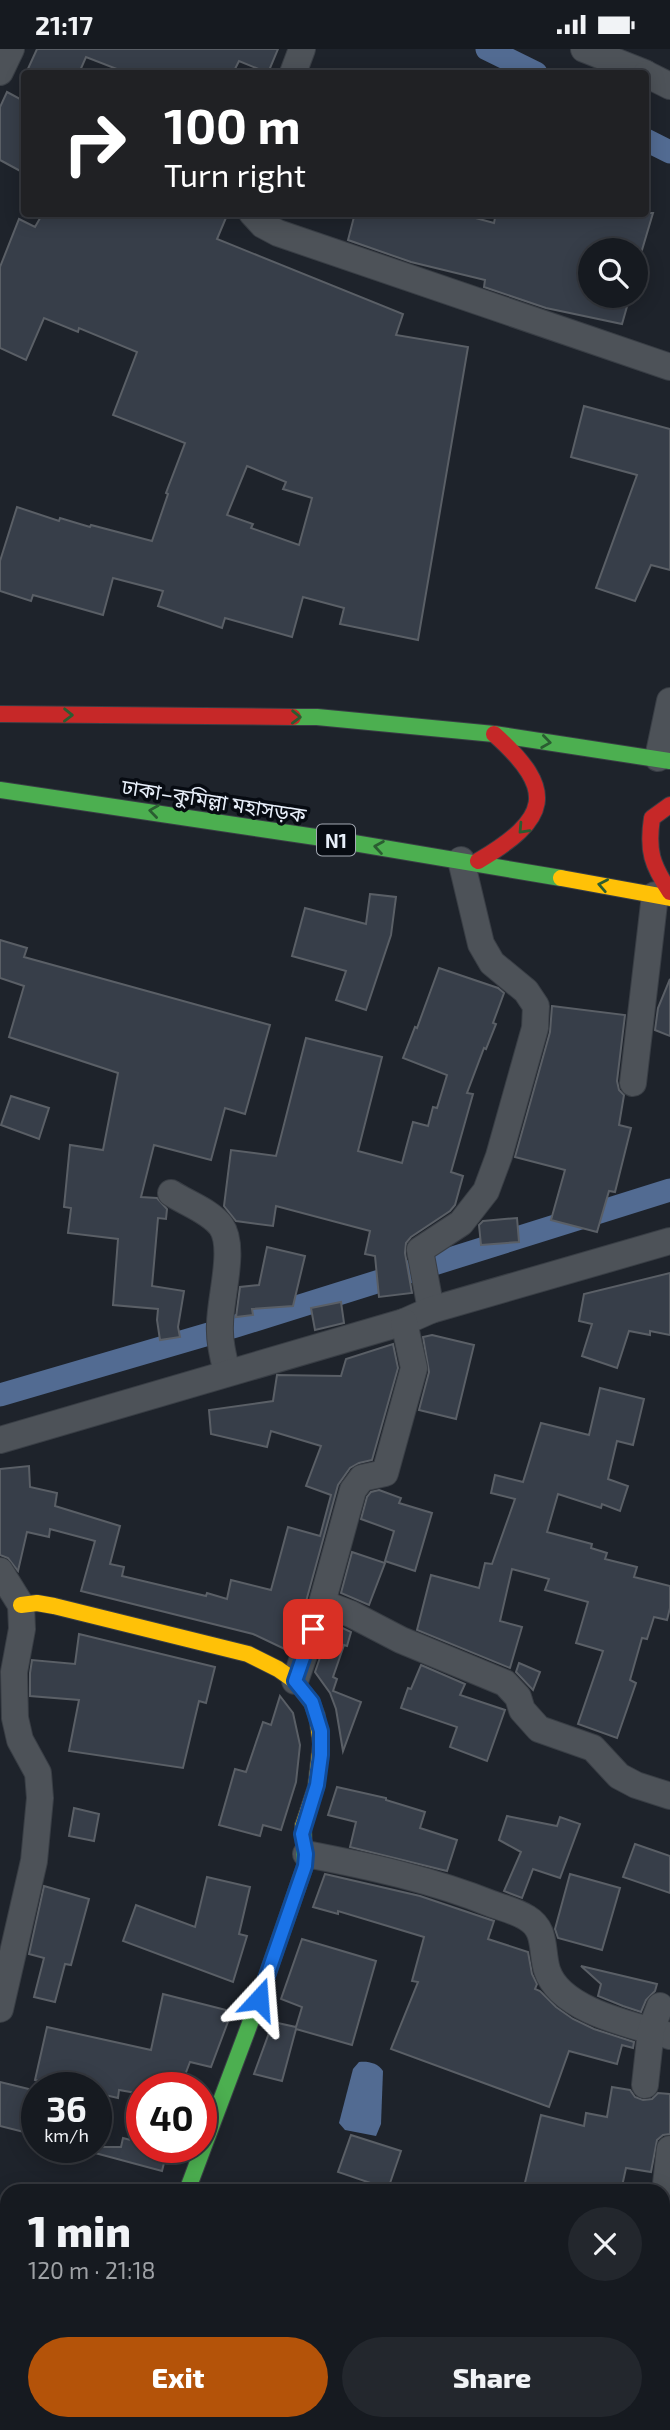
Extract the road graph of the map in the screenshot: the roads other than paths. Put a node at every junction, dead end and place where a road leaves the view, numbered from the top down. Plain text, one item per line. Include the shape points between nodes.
1 (11, 49) edge
2 (302, 49) edge
3 (584, 49) edge
4 (294, 70) edge
5 (635, 70) edge
6 (0, 72) edge
7 (649, 76) edge
8 (670, 86) edge
9 (256, 217) edge
10 (670, 366) edge
11 (670, 701) edge
12 (0, 714) edge
13 (494, 734) junction
14 (664, 759) edge
15 (0, 790) edge
16 (670, 805) edge
17 (469, 861) junction
18 (665, 895) edge
19 (633, 1083) dead end
20 (171, 1193) dead end
21 (670, 1241) edge
22 (430, 1310) junction
23 (404, 1321) junction
24 (223, 1349) junction
25 (0, 1440) edge
26 (0, 1571) edge
27 (322, 1603) junction
28 (21, 1605) junction
29 (295, 1681) junction
30 (670, 1796) edge
31 (306, 1854) junction
32 (0, 2009) edge
33 (661, 2024) edge
34 (645, 2085) dead end
35 (670, 2149) edge
36 (190, 2184) edge
37 (666, 2184) edge

1 - 6 street
2 - 4 street
3 - 5 street
7 - 8 street
9 - 10 street via 278,233
11 - 14 street
12 -> 13 main road via 317,717
13 -> 14 main road
13 -> 17 main road via 530,768 539,789 537,808 529,825 505,847
17 -> 15 main road, ঢাকা–কুমিল্লা মহাসড়ক / N1
16 - 18 main road via 652,818 648,842
18 -> 17 main road, ঢাকা–কুমিল্লা মহাসড়ক / N1
17 - 22 street via 481,944 492,963 526,991 536,1006 535,1028 486,1191 461,1223 420,1250
18 - 19 street
20 - 24 street via 220,1225 226,1237
21 - 22 street
22 - 23 street
23 - 24 street
23 - 27 street via 414,1368 391,1458 385,1473 362,1478 354,1490
24 - 25 street
26 - 28 street
27 - 29 street
27 - 30 street via 505,1683 539,1729 593,1748 618,1776
28 - 29 main road via 54,1606 218,1646 274,1666
28 - 32 street via 15,1717 20,1740 38,1773 40,1798 34,1861
29 - 31 main road via 312,1702 321,1731 317,1785 302,1834
31 - 33 street via 437,1885 528,1918 542,1934 548,1971 558,1988 580,2005
31 - 36 main road via 252,2018
33 - 34 street
35 - 37 street

